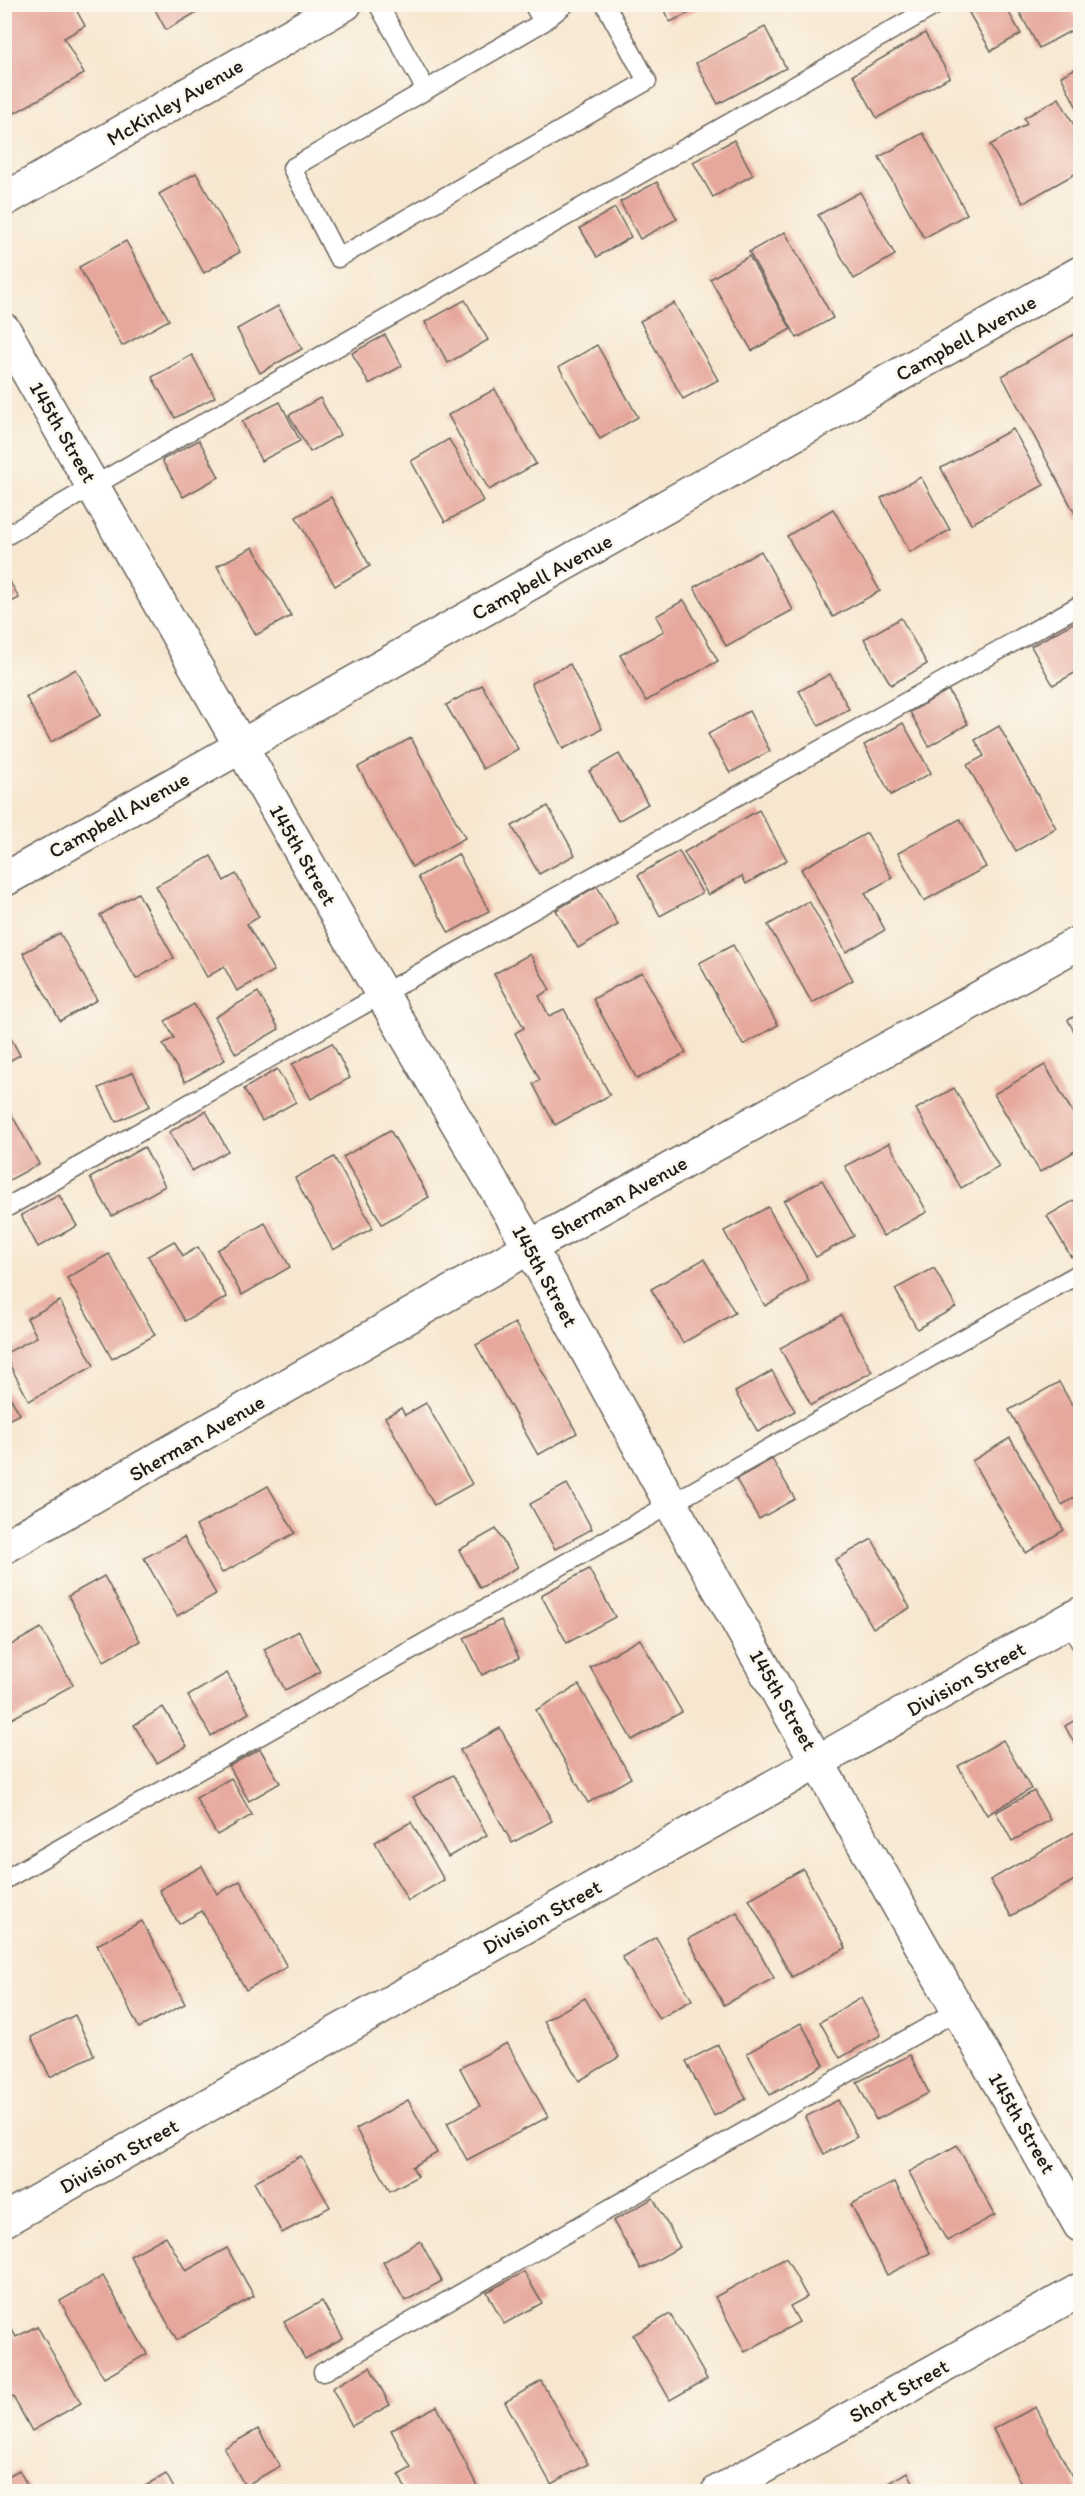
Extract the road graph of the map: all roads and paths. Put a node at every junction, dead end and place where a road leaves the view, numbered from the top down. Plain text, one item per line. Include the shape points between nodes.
1 (345, 4) edge
2 (378, 4) edge
3 (533, 4) edge
4 (565, 4) edge
5 (605, 4) edge
6 (938, 4) edge
7 (543, 22) junction
8 (426, 90) junction
9 (4, 200) edge
10 (1080, 273) edge
11 (4, 330) edge
12 (94, 487) junction
13 (4, 537) edge
14 (1080, 605) edge
15 (241, 747) junction
16 (4, 880) edge
17 (1080, 942) edge
18 (382, 994) junction
19 (4, 1209) edge
20 (530, 1247) junction
21 (1080, 1273) edge
22 (671, 1504) junction
23 (4, 1547) edge
24 (1076, 1626) edge
25 (818, 1762) junction
26 (4, 1880) edge
27 (958, 2010) junction
28 (4, 2220) edge
29 (1080, 2225) edge
30 (1080, 2290) edge
31 (323, 2373) dead end
32 (718, 2492) edge

1 - 9 street, McKinley Avenue
2 - 8 lane
3 - 7 lane
4 - 7 lane
5 - 8 lane via 647,81 338,258 292,168
6 - 12 lane
7 - 8 lane
10 - 15 street, Campbell Avenue
11 - 12 street, 145th Street
12 - 13 lane
12 - 15 street, 145th Street
14 - 18 lane
15 - 16 street, Campbell Avenue
15 - 18 street, 145th Street
17 - 20 street, Sherman Avenue
18 - 19 lane
18 - 20 street, 145th Street
20 - 22 street, 145th Street
20 - 23 street, Sherman Avenue
21 - 22 lane
22 - 25 street, 145th Street
22 - 26 lane
24 - 25 street, Division Street
25 - 27 street, 145th Street
25 - 28 street, Division Street
27 - 29 street, 145th Street
27 - 31 lane
30 - 32 street, Short Street

